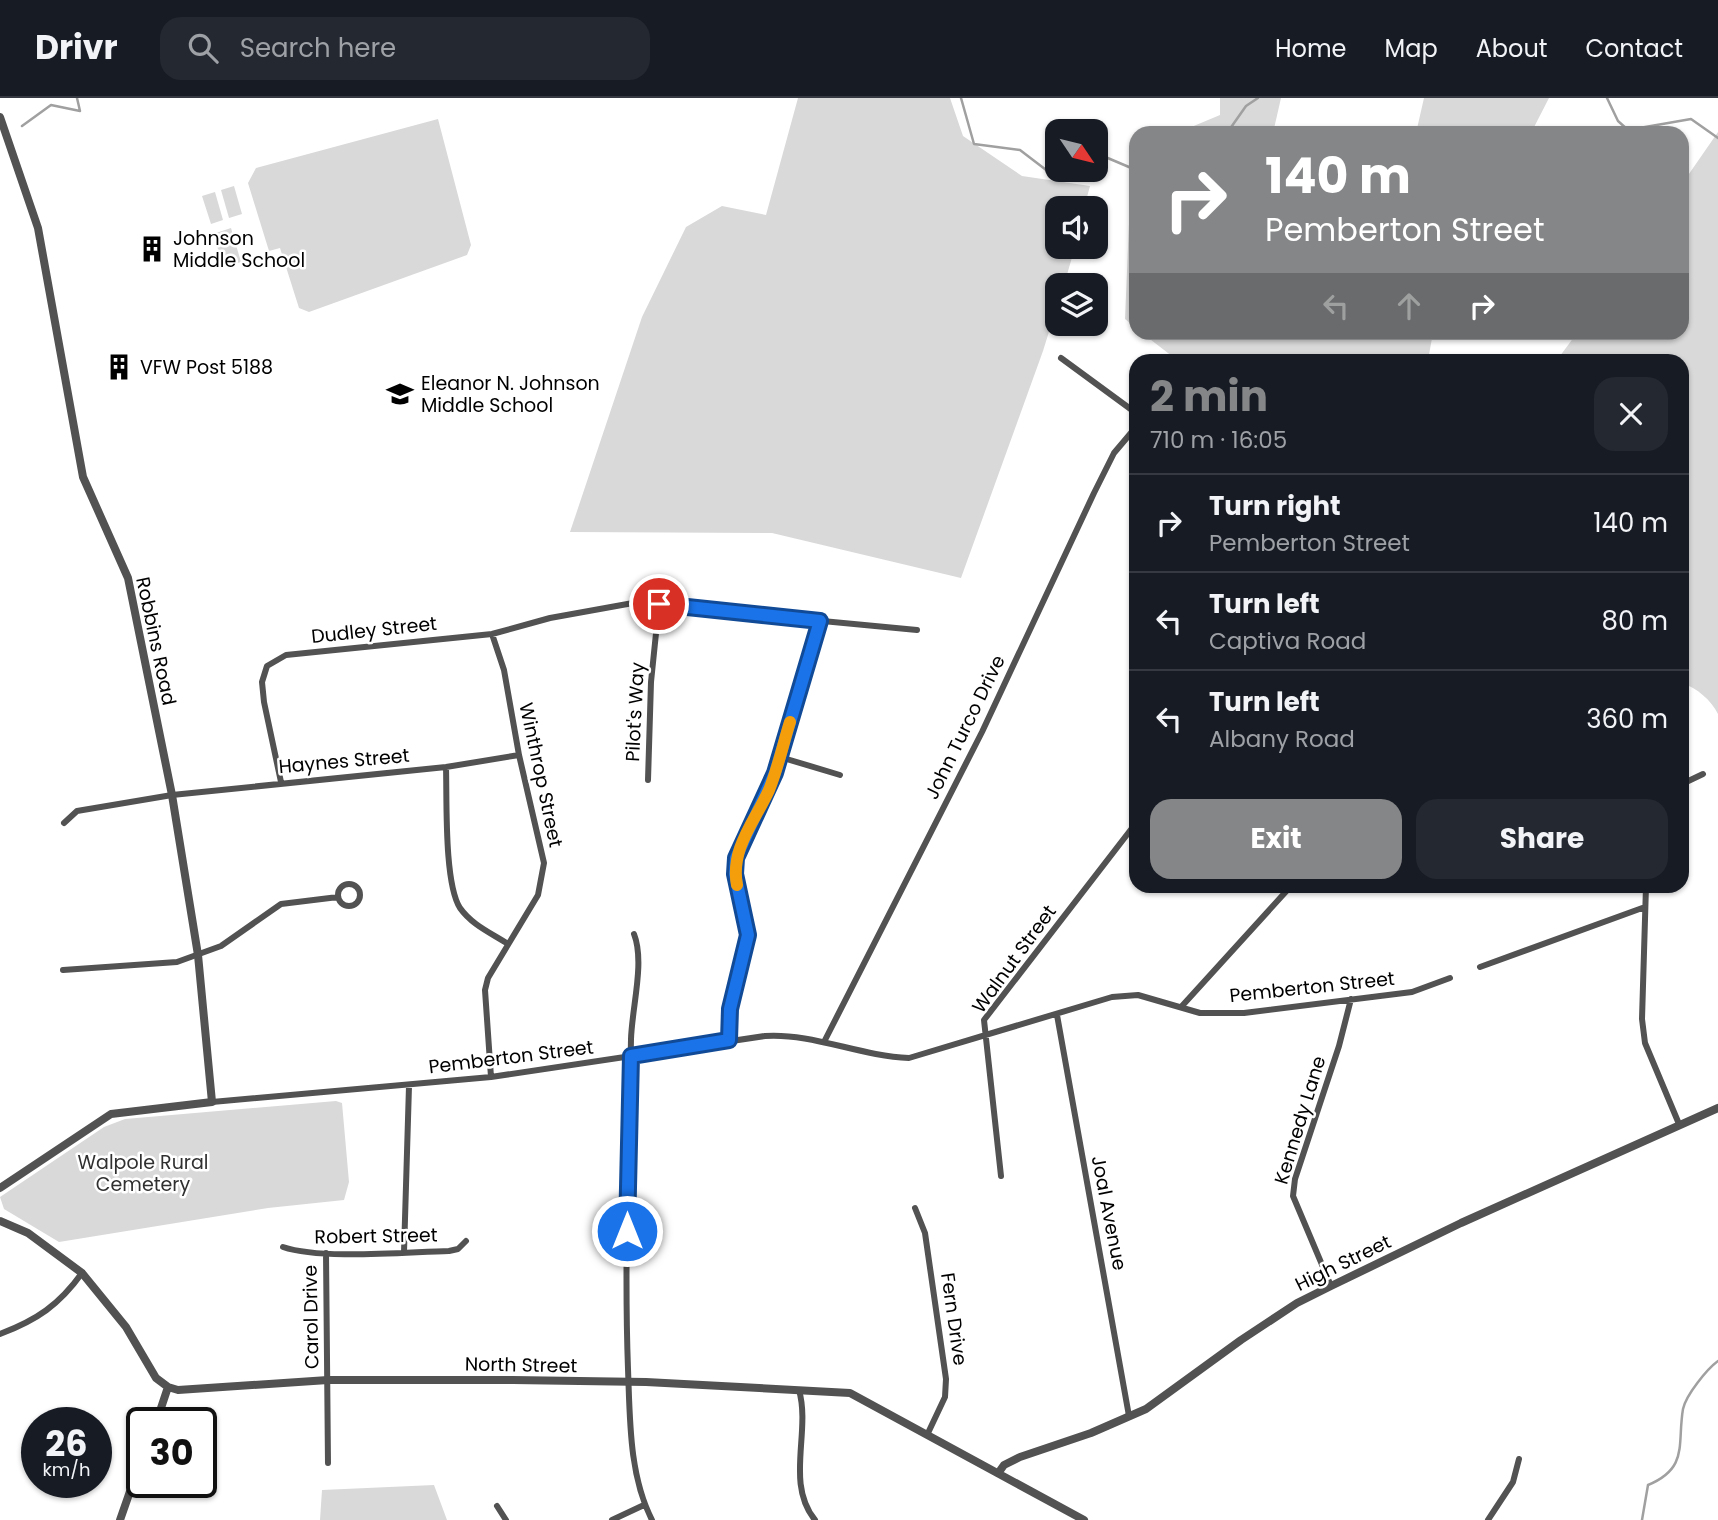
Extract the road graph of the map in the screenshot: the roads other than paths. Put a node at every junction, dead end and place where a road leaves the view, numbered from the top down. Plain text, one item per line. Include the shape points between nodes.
1 (0, 117) edge
2 (1061, 358) dead end
3 (1129, 408) edge
4 (1129, 436) edge
5 (659, 604) junction
6 (820, 621) junction
7 (917, 630) dead end
8 (492, 634) junction
9 (519, 755) junction
10 (780, 757) junction
11 (446, 767) junction
12 (1703, 774) dead end
13 (840, 775) dead end
14 (648, 780) dead end
15 (1689, 781) edge
16 (281, 782) junction
17 (172, 795) junction
18 (64, 823) dead end
19 (1129, 832) edge
20 (1285, 893) edge
21 (1646, 893) edge
22 (338, 897) dead end
23 (1645, 907) junction
24 (634, 934) dead end
25 (508, 944) junction
26 (198, 955) junction
27 (1480, 967) dead end
28 (63, 970) dead end
29 (1450, 978) dead end
30 (1350, 999) junction
31 (1182, 1006) junction
32 (1057, 1015) junction
33 (984, 1036) junction
34 (729, 1040) junction
35 (824, 1042) junction
36 (631, 1056) junction
37 (491, 1076) junction
38 (409, 1086) junction
39 (212, 1102) junction
40 (1718, 1108) edge
41 (1679, 1124) junction
42 (1001, 1176) dead end
43 (0, 1188) edge
44 (915, 1209) dead end
45 (0, 1221) edge
46 (466, 1241) dead end
47 (283, 1247) dead end
48 (404, 1252) junction
49 (326, 1253) junction
50 (82, 1273) junction
51 (1331, 1286) junction
52 (0, 1334) edge
53 (328, 1380) junction
54 (629, 1382) junction
55 (168, 1387) junction
56 (799, 1390) junction
57 (161, 1407) edge
58 (1129, 1416) junction
59 (928, 1433) junction
60 (1520, 1459) dead end
61 (328, 1463) dead end
62 (999, 1472) junction
63 (128, 1498) edge
64 (644, 1505) junction
65 (497, 1506) dead end
66 (1069, 1516) edge
67 (120, 1520) edge
68 (506, 1520) edge
69 (612, 1520) edge
70 (652, 1520) edge
71 (815, 1520) edge
72 (1084, 1520) edge
73 (1488, 1520) edge

1 - 17 street, Robbins Road via 38,228 83,477 128,578
2 - 3 street
4 - 35 street, John Turco Drive via 1114,453 982,732
5 - 6 street, Dudley Street
5 - 8 street, Dudley Street via 584,611
5 - 14 street, Pilot's Way
6 - 7 street, Dudley Street
6 - 10 street
8 - 9 street, Winthrop Street via 504,670
8 - 16 street, Dudley Street via 272,660 264,670 264,702
9 - 11 street, Haynes Street
9 - 25 street, Winthrop Street via 544,863 538,895
10 - 13 street
10 - 34 street via 736,858 748,935 730,1009
11 - 16 street, Haynes Street
11 - 25 street via 456,900 473,922
12 - 15 street
16 - 17 street, Haynes Street
17 - 18 street, Haynes Street via 77,811
17 - 26 street, Robbins Road
19 - 33 street, Walnut Street via 986,1016
20 - 31 street
21 - 23 street
22 - 26 street via 281,904 221,946
23 - 27 street
23 - 41 street via 1645,1043
24 - 36 street via 640,949
25 - 37 street, Winthrop Street via 485,990
26 - 28 street via 177,962
26 - 39 street, Robbins Road
29 - 30 street, Pemberton Street via 1412,992
30 - 31 street, Pemberton Street via 1244,1013 1200,1013
30 - 51 street, Kennedy Lane via 1293,1196
31 - 32 street, Pemberton Street via 1138,995 1099,1000
32 - 33 street, Pemberton Street
32 - 58 street, Joal Avenue
33 - 35 street, Pemberton Street via 909,1058 874,1056
33 - 42 street, Walnut Street
34 - 35 street, Pemberton Street via 794,1035
34 - 36 street, Pemberton Street
36 - 37 street, Pemberton Street
36 - 54 street
37 - 38 street, Pemberton Street
38 - 39 street, Pemberton Street
38 - 48 street
39 - 43 street, Pemberton Street via 111,1114
40 - 41 street, High Street
41 - 51 street, High Street
44 - 59 street, Fern Drive via 925,1233 947,1379 945,1397
45 - 50 street via 28,1233
46 - 48 street, Robert Street via 449,1251
47 - 49 street, Robert Street
48 - 49 street, Robert Street
49 - 53 street, Carol Drive
50 - 52 street via 55,1306
50 - 55 street via 126,1327 156,1378
51 - 58 street, High Street via 1241,1340 1166,1398
53 - 54 street, North Street
53 - 55 street, North Street
53 - 61 street, Carol Drive
54 - 56 street, North Street
54 - 64 street via 633,1456
55 - 57 street
56 - 59 street, North Street via 850,1393
56 - 71 street via 803,1403 800,1483 805,1508
58 - 62 street, High Street via 1020,1457
59 - 62 street, North Street
60 - 73 street via 1513,1482
62 - 66 street, North Street
63 - 67 street
64 - 69 street
64 - 70 street
65 - 68 street
66 - 72 street, North Street

